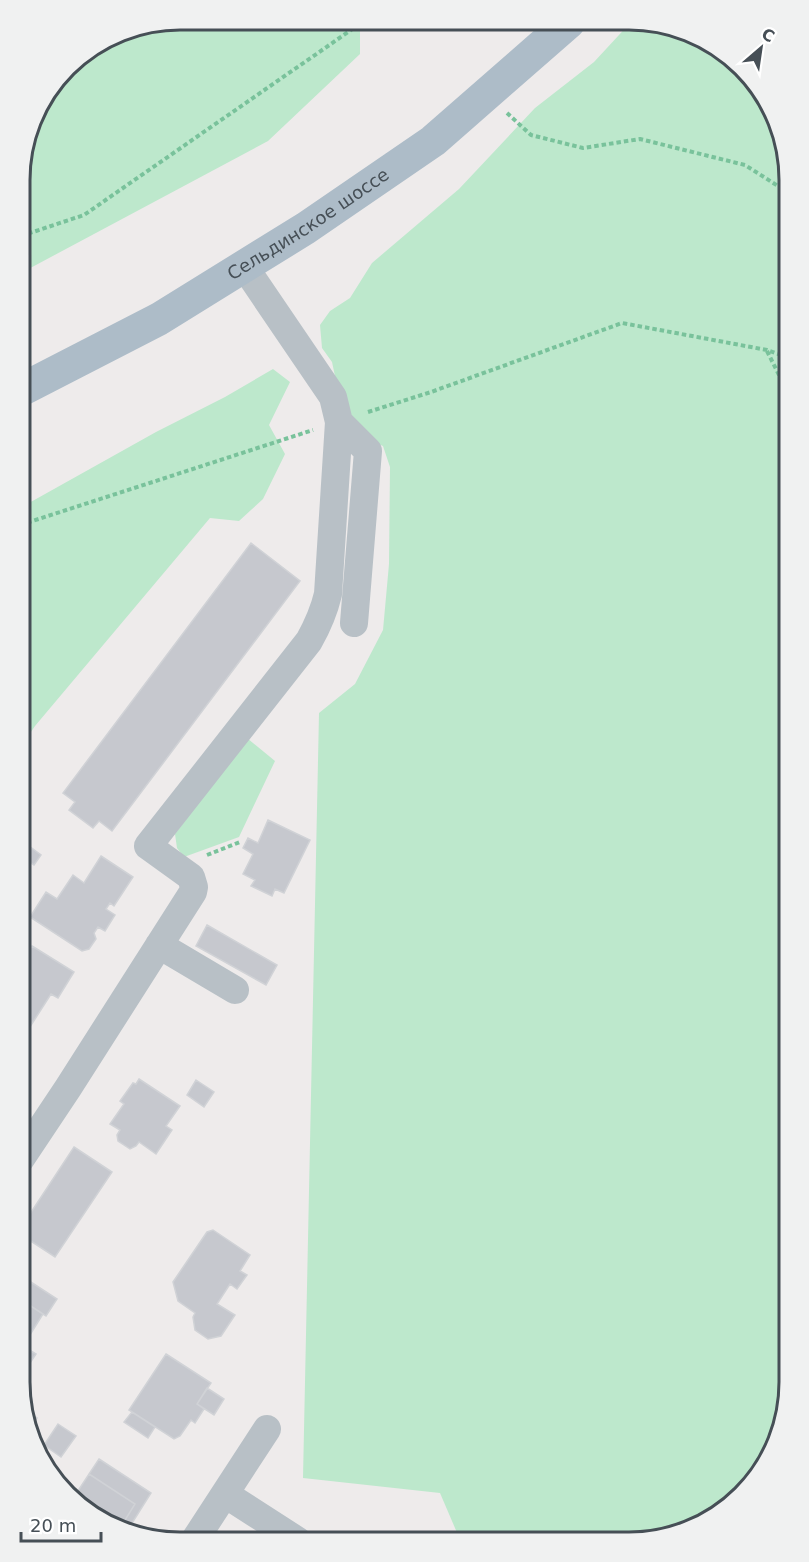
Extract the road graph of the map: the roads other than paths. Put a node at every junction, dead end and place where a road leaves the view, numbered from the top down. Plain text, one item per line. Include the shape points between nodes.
1 (560, 30) edge
2 (244, 266) junction
3 (30, 385) edge
4 (339, 422) junction
5 (354, 623) dead end
6 (159, 945) junction
7 (235, 990) dead end
8 (30, 1145) edge
9 (267, 1429) dead end
10 (225, 1494) junction
11 (200, 1532) edge
12 (283, 1532) edge

1 - 2 main road, Сельдинское шоссе via 433,141
2 - 3 main road, Сельдинское шоссе via 159,319
2 - 4 lane via 333,397
4 - 5 lane via 368,451
4 - 6 lane via 324,610 309,641 148,846 187,873 194,887
6 - 7 lane
6 - 8 lane
9 - 10 lane
10 - 11 lane
10 - 12 lane

